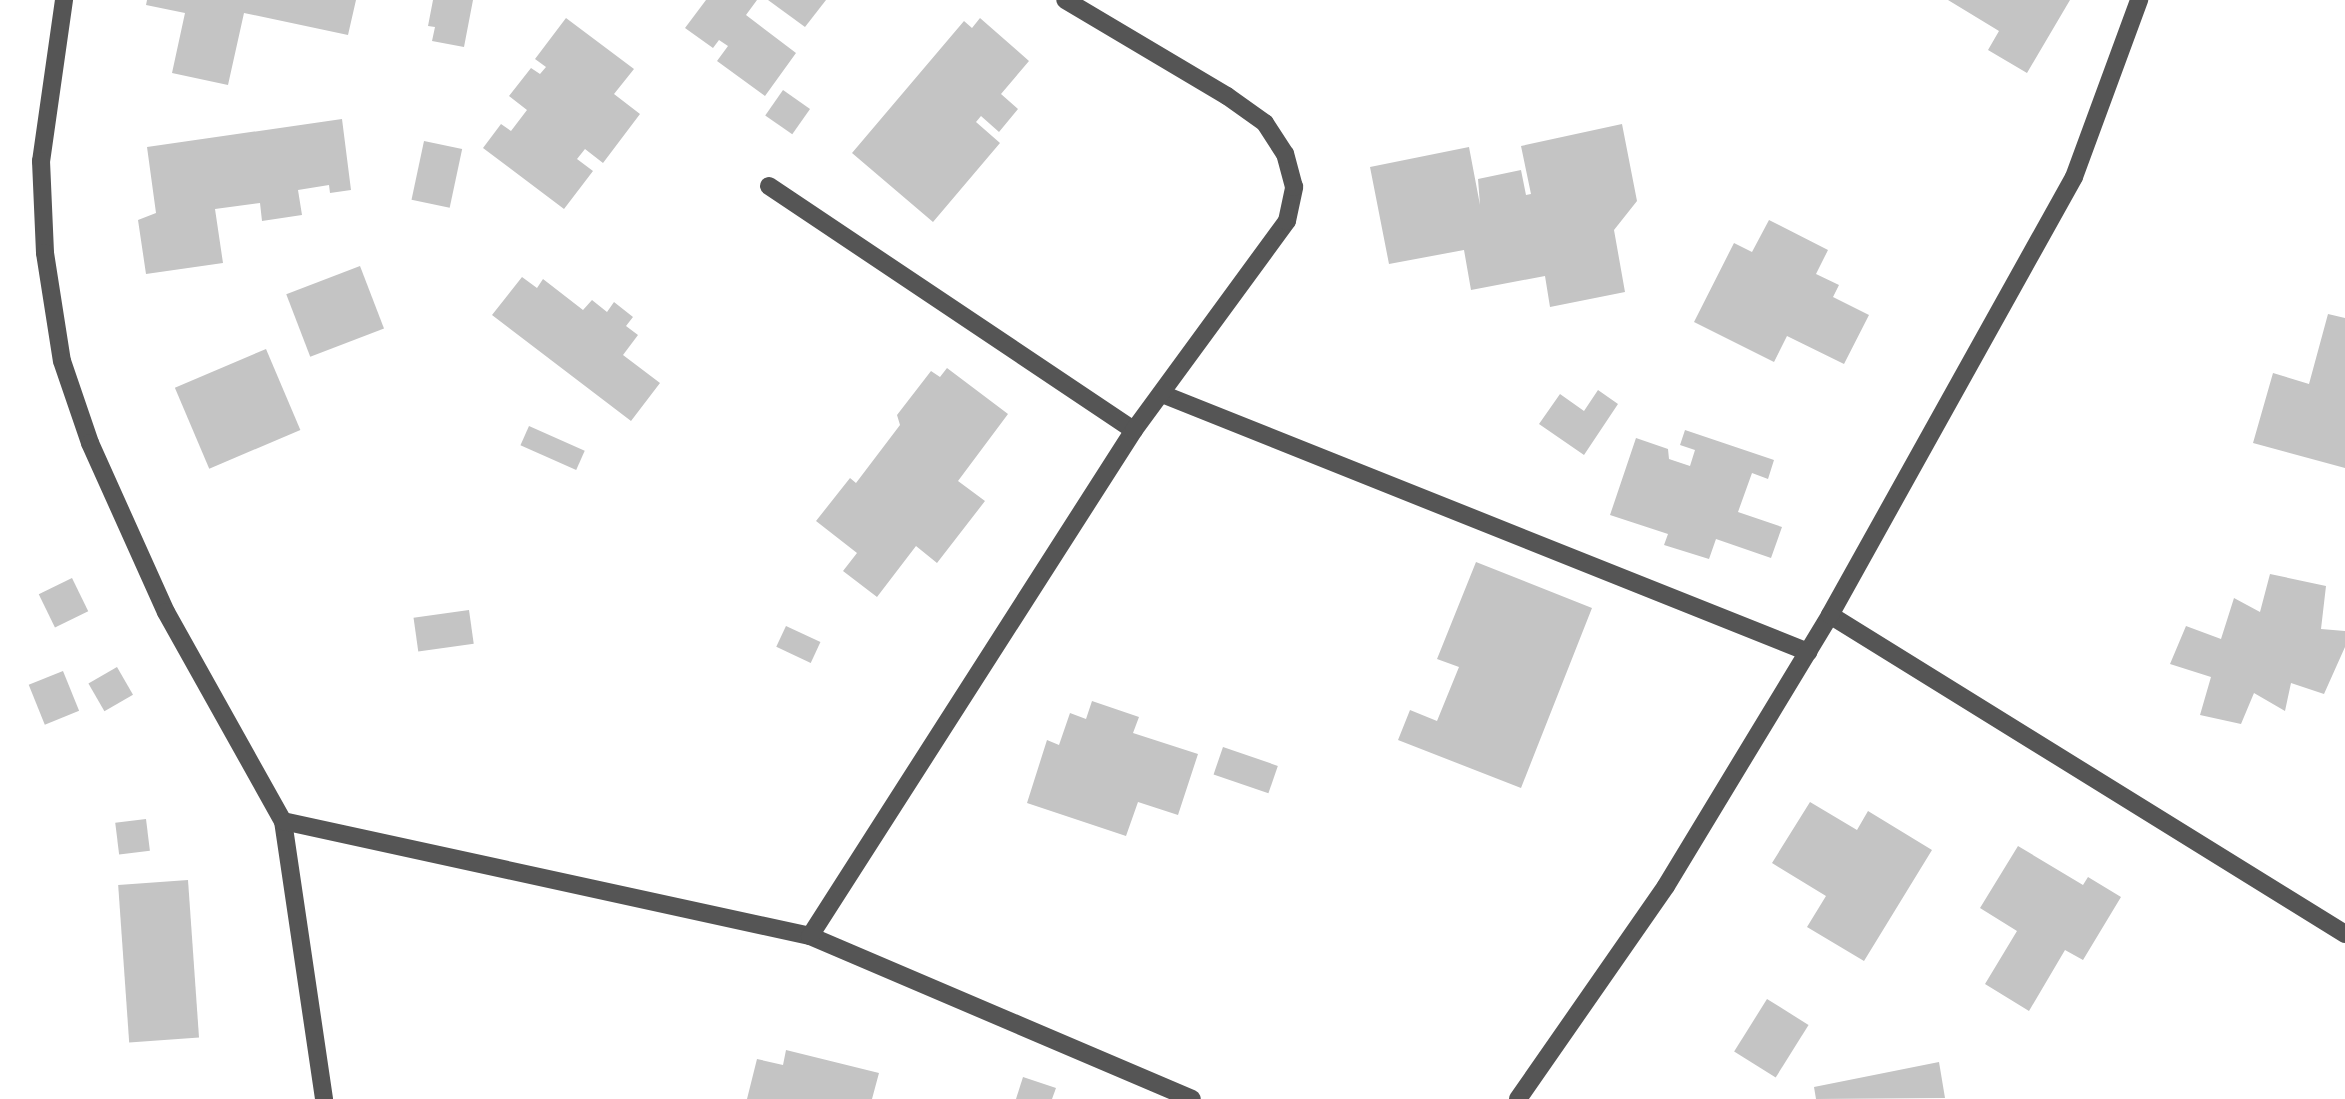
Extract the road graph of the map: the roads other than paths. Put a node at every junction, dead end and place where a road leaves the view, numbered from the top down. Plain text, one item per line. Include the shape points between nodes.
1 (64, 0) edge
2 (1065, 0) edge
3 (2139, 0) edge
4 (769, 186) dead end
5 (1162, 394) junction
6 (1134, 430) junction
7 (1830, 615) junction
8 (1808, 652) junction
9 (283, 821) junction
10 (2345, 934) edge
11 (810, 936) junction
12 (324, 1099) edge
13 (1192, 1099) edge
14 (1518, 1099) edge

1 - 9 street via 41,162 45,253 62,361 90,443 166,612
2 - 5 street via 1265,123 1285,154 1294,187 1287,221 1268,253
3 - 7 street via 2074,177
4 - 6 street
5 - 6 street
5 - 8 street
6 - 11 street
7 - 8 street
7 - 10 street
8 - 14 street via 1666,886
9 - 11 street
9 - 12 street
11 - 13 street

